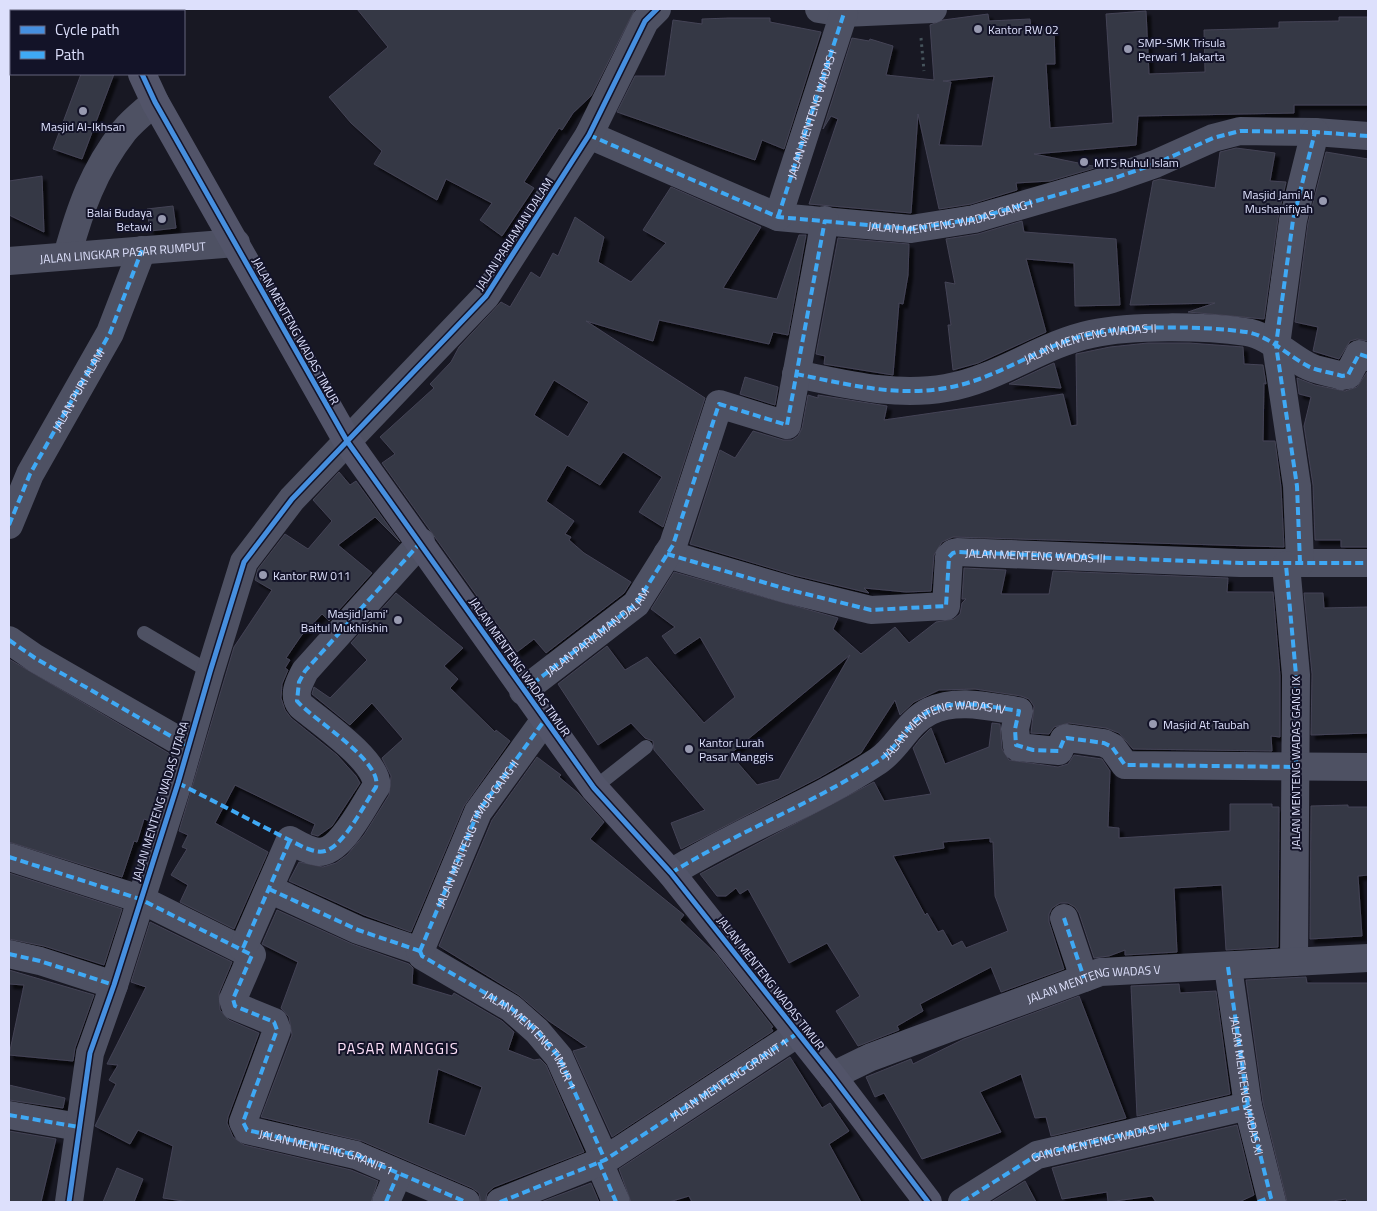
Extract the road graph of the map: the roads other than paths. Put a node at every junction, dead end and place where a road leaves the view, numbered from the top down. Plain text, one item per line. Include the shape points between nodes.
1 (657, 9) edge
2 (925, 9) edge
3 (831, 11) edge
4 (142, 75) edge
5 (155, 102) junction
6 (1316, 132) junction
7 (589, 135) junction
8 (1368, 136) edge
9 (778, 217) junction
10 (825, 220) junction
11 (236, 243) junction
12 (142, 250) junction
13 (67, 256) junction
14 (9, 261) edge
15 (1276, 345) junction
16 (1368, 357) edge
17 (796, 374) junction
18 (347, 441) junction
19 (9, 525) edge
20 (421, 542) junction
21 (667, 554) junction
22 (1368, 562) edge
23 (1293, 564) junction
24 (144, 633) dead end
25 (9, 640) edge
26 (210, 672) junction
27 (523, 691) junction
28 (544, 721) junction
29 (188, 746) junction
30 (646, 747) dead end
31 (1296, 767) junction
32 (1368, 768) edge
33 (594, 788) junction
34 (9, 857) edge
35 (671, 873) junction
36 (269, 889) junction
37 (140, 899) junction
38 (1064, 918) dead end
39 (243, 948) junction
40 (420, 951) junction
41 (9, 954) edge
42 (1368, 958) edge
43 (1294, 962) junction
44 (1228, 967) junction
45 (1084, 978) junction
46 (114, 986) junction
47 (798, 1034) junction
48 (832, 1076) junction
49 (1248, 1106) junction
50 (9, 1114) edge
51 (79, 1127) junction
52 (602, 1161) junction
53 (398, 1174) junction
54 (1267, 1201) edge
55 (68, 1202) edge
56 (386, 1202) edge
57 (466, 1202) edge
58 (500, 1202) edge
59 (616, 1202) edge
60 (928, 1202) edge
61 (962, 1202) edge

1 - 7 street, JALAN PARIAMAN DALAM via 645,21
2 - 3 street
3 - 9 street, JALAN MENTENG WADAS I
4 - 5 street, JALAN MENTENG WADAS TIMUR
5 - 11 street, JALAN MENTENG WADAS TIMUR
5 - 13 street via 125,130 90,185
6 - 8 street, JALAN MENTENG WADAS GANG I
6 - 10 street, JALAN MENTENG WADAS GANG I via 1240,130 1112,179 958,222 911,229
6 - 15 street via 1293,220
7 - 9 street, JALAN MENTENG WADAS GANG I
7 - 18 street, JALAN PARIAMAN DALAM via 486,296
9 - 10 street, JALAN MENTENG WADAS GANG I
10 - 17 street, JALAN PARIAMAN DALAM
11 - 12 street, JALAN LINGKAR PASAR RUMPUT
11 - 18 street, JALAN MENTENG WADAS TIMUR
12 - 13 street, JALAN LINGKAR PASAR RUMPUT
12 - 19 street, JALAN PURI ALAM via 110,332 30,474
13 - 14 street, JALAN LINGKAR PASAR RUMPUT
15 - 16 street, JALAN MENTENG WADAS II via 1307,366 1342,376 1348,375 1359,354
15 - 17 street, JALAN MENTENG WADAS II via 1248,332 1142,328 1090,334 1032,355 996,375 945,389 884,392
15 - 23 street via 1297,486
17 - 21 street, JALAN PARIAMAN DALAM via 787,425 719,404 674,545
18 - 20 street, JALAN MENTENG WADAS TIMUR
18 - 26 street, JALAN MENTENG WADAS UTARA via 292,499 244,562
20 - 27 street, JALAN MENTENG WADAS TIMUR
20 - 36 street via 305,671 296,694 301,706 365,760 377,783 334,847 315,851 290,840
21 - 23 street, JALAN MENTENG WADAS III via 872,610 946,606 949,557 958,552
21 - 27 street, JALAN PARIAMAN DALAM via 636,604
22 - 23 street, JALAN MENTENG WADAS III
23 - 31 street, JALAN MENTENG WADAS GANG IX
24 - 26 lane
25 - 29 street
26 - 29 street, JALAN MENTENG WADAS UTARA
27 - 28 street, JALAN MENTENG WADAS TIMUR
28 - 33 street, JALAN MENTENG WADAS TIMUR
28 - 40 street, JALAN MENTENG TIMUR GANG II via 478,812
29 - 37 street, JALAN MENTENG WADAS UTARA
30 - 33 lane
31 - 32 street, JALAN MENTENG WADAS IV
31 - 35 street, JALAN MENTENG WADAS IV via 1124,765 1112,747 1067,738 1059,751 1033,750 1016,745 1015,729 1020,711 971,704 949,705 929,712 909,726 880,760 814,799 769,819
31 - 43 street, JALAN MENTENG WADAS GANG IX
33 - 35 street, JALAN MENTENG WADAS TIMUR
34 - 37 street
35 - 47 street, JALAN MENTENG WADAS TIMUR
36 - 39 street
36 - 40 street via 358,930
37 - 39 street
37 - 46 street, JALAN MENTENG WADAS UTARA
38 - 45 street
39 - 53 street, JALAN MENTENG GRANIT 1 via 252,955 233,999 235,1006 274,1022 277,1030 243,1122 247,1130 356,1155
40 - 52 street, JALAN MENTENG TIMUR 1 via 422,956 457,978 511,1008 537,1031 559,1057
41 - 46 street
42 - 43 street, JALAN MENTENG WADAS V
43 - 44 street, JALAN MENTENG WADAS V
44 - 45 street, JALAN MENTENG WADAS V via 1100,972
44 - 49 street, JALAN MENTENG WADAS XI
45 - 48 street, JALAN MENTENG WADAS V via 871,1057
46 - 51 street, JALAN MENTENG WADAS UTARA via 90,1053
47 - 48 street, JALAN MENTENG WADAS TIMUR
47 - 52 street, JALAN MENTENG GRANIT 1
48 - 60 street, JALAN MENTENG WADAS TIMUR
49 - 54 street, JALAN MENTENG WADAS XI
49 - 61 street, GANG MENTENG WADAS IV via 1037,1155
50 - 51 street
51 - 55 street, JALAN MENTENG WADAS UTARA
52 - 58 street, JALAN MENTENG GRANIT 1
52 - 59 street, JALAN MENTENG TIMUR 1
53 - 56 street
53 - 57 street, JALAN MENTENG GRANIT 1

